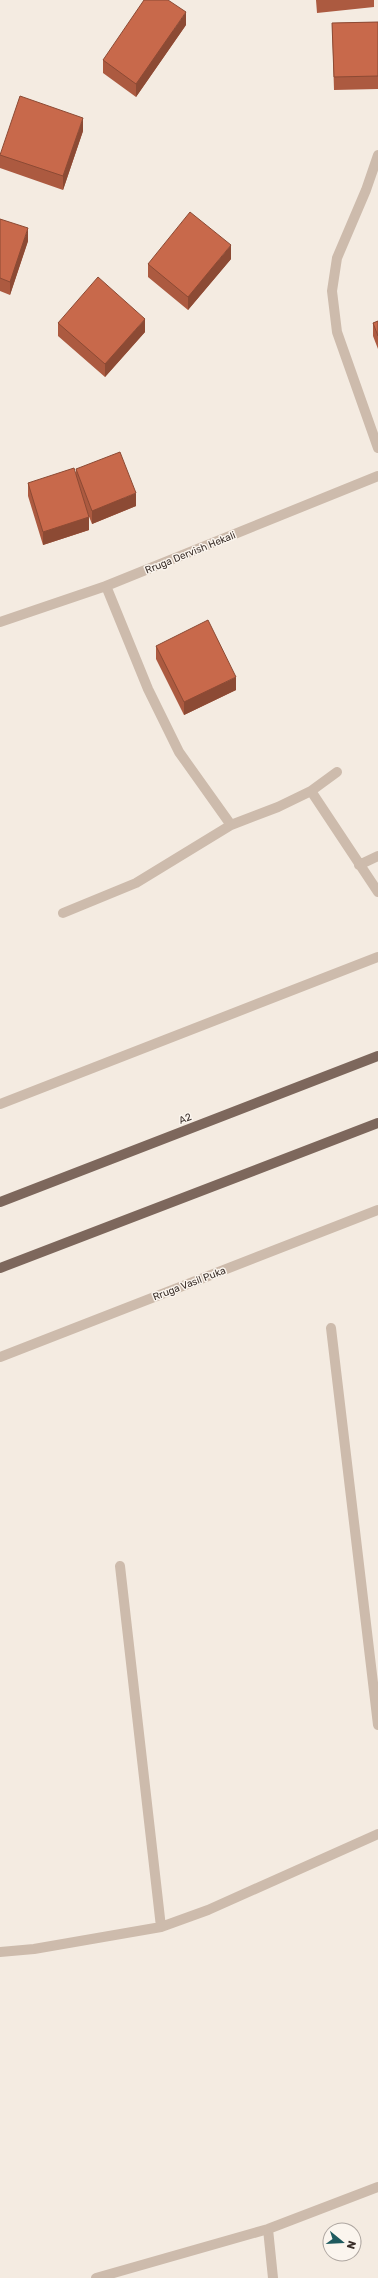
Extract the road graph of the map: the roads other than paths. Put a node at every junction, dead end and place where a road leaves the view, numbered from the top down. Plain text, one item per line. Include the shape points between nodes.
1 (378, 155) edge
2 (378, 448) edge
3 (378, 476) edge
4 (106, 586) junction
5 (0, 622) edge
6 (337, 772) dead end
7 (311, 791) junction
8 (232, 825) junction
9 (378, 856) edge
10 (359, 865) junction
11 (378, 892) edge
12 (64, 913) dead end
13 (378, 957) edge
14 (378, 1056) edge
15 (0, 1104) edge
16 (378, 1123) edge
17 (0, 1202) edge
18 (378, 1210) edge
19 (0, 1268) edge
20 (331, 1328) dead end
21 (0, 1357) edge
22 (120, 1566) dead end
23 (378, 1725) edge
24 (378, 1834) edge
25 (161, 1927) junction
26 (0, 1952) edge
27 (378, 2186) edge
28 (268, 2229) junction
29 (96, 2278) edge
30 (273, 2278) edge

1 - 2 street via 338,258 332,291 336,332
3 - 4 street, Rruga Dervish Hekali
4 - 5 street, Rruga Dervish Hekali
4 - 8 street via 148,689 179,752
6 - 7 street
7 - 8 street
7 - 10 street
8 - 12 street via 136,883
9 - 10 street
10 - 11 street
13 - 15 street
14 - 17 main road, A2
16 - 19 main road
18 - 21 street, Rruga Vasil Puka
20 - 23 street
22 - 25 street
24 - 25 street via 208,1910
25 - 26 street via 34,1949
27 - 28 street
28 - 29 street
28 - 30 street

